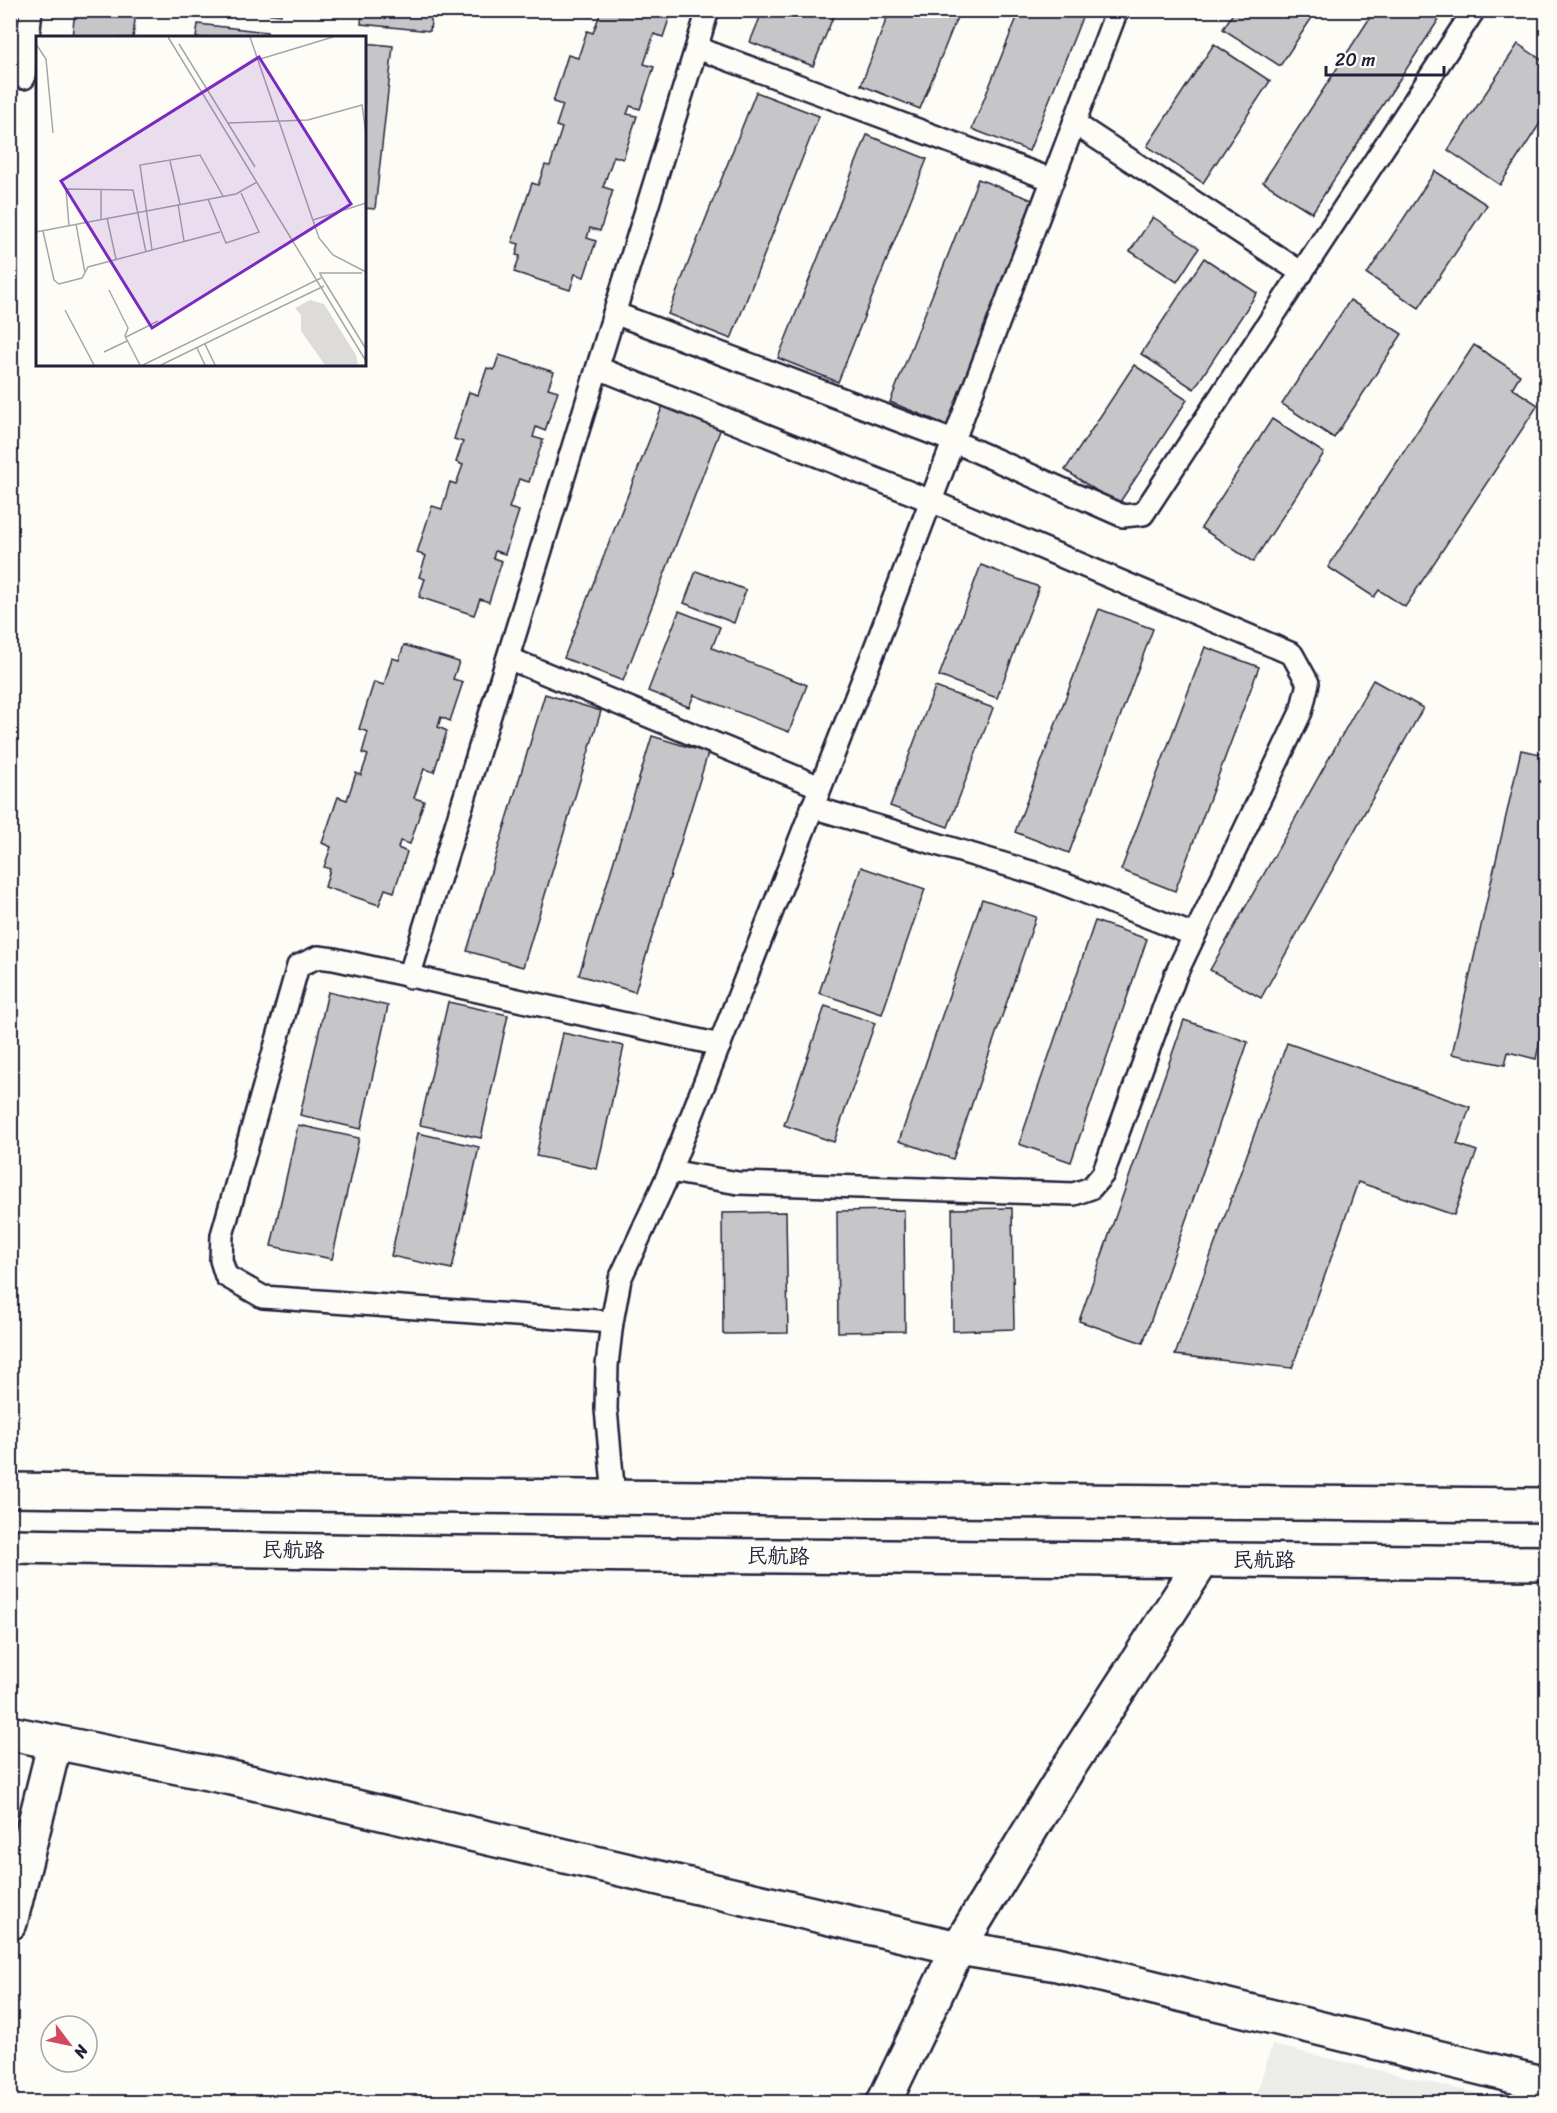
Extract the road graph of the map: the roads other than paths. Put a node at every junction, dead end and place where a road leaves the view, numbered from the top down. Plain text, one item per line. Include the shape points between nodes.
1 (31, 10) edge
2 (708, 10) edge
3 (1117, 10) edge
4 (1474, 10) edge
5 (697, 48) junction
6 (24, 78) dead end
7 (1074, 123) junction
8 (1053, 180) junction
9 (1302, 273) junction
10 (614, 313) junction
11 (598, 368) junction
12 (953, 441) junction
13 (931, 501) junction
14 (508, 657) junction
15 (820, 787) junction
16 (812, 807) junction
17 (1194, 935) junction
18 (409, 977) junction
19 (720, 1045) junction
20 (670, 1172) junction
21 (612, 1322) junction
22 (10, 1490) edge
23 (614, 1497) junction
24 (1546, 1505) edge
25 (10, 1546) edge
26 (1203, 1560) junction
27 (1546, 1563) edge
28 (10, 1733) edge
29 (55, 1742) junction
30 (10, 1923) edge
31 (958, 1948) junction
32 (1543, 2090) edge
33 (884, 2103) edge

1 - 6 lane
2 - 5 lane
3 - 7 lane
4 - 9 lane
5 - 8 lane
5 - 10 lane
7 - 8 lane
7 - 9 lane
8 - 12 lane
9 - 12 lane via 1143,514 1123,516
10 - 11 lane
10 - 12 lane
11 - 13 lane
11 - 14 lane
12 - 13 lane
13 - 15 lane
13 - 17 lane via 1292,654 1308,682 1301,711
14 - 15 lane
14 - 18 lane
15 - 16 lane
16 - 17 lane via 1041,875
16 - 19 lane
17 - 20 lane via 1103,1174 1091,1188 1074,1194 738,1183
18 - 19 lane
18 - 21 lane via 318,957 298,966 222,1235 221,1260 226,1276 263,1297
19 - 20 lane
20 - 21 lane via 620,1280
21 - 23 lane via 606,1409
22 - 23 main road
23 - 24 main road
25 - 26 main road, 民航路
26 - 27 main road, 民航路
26 - 31 main road
28 - 29 main road
29 - 30 main road
29 - 31 main road via 232,1778
31 - 32 main road via 1057,1964
31 - 33 main road

